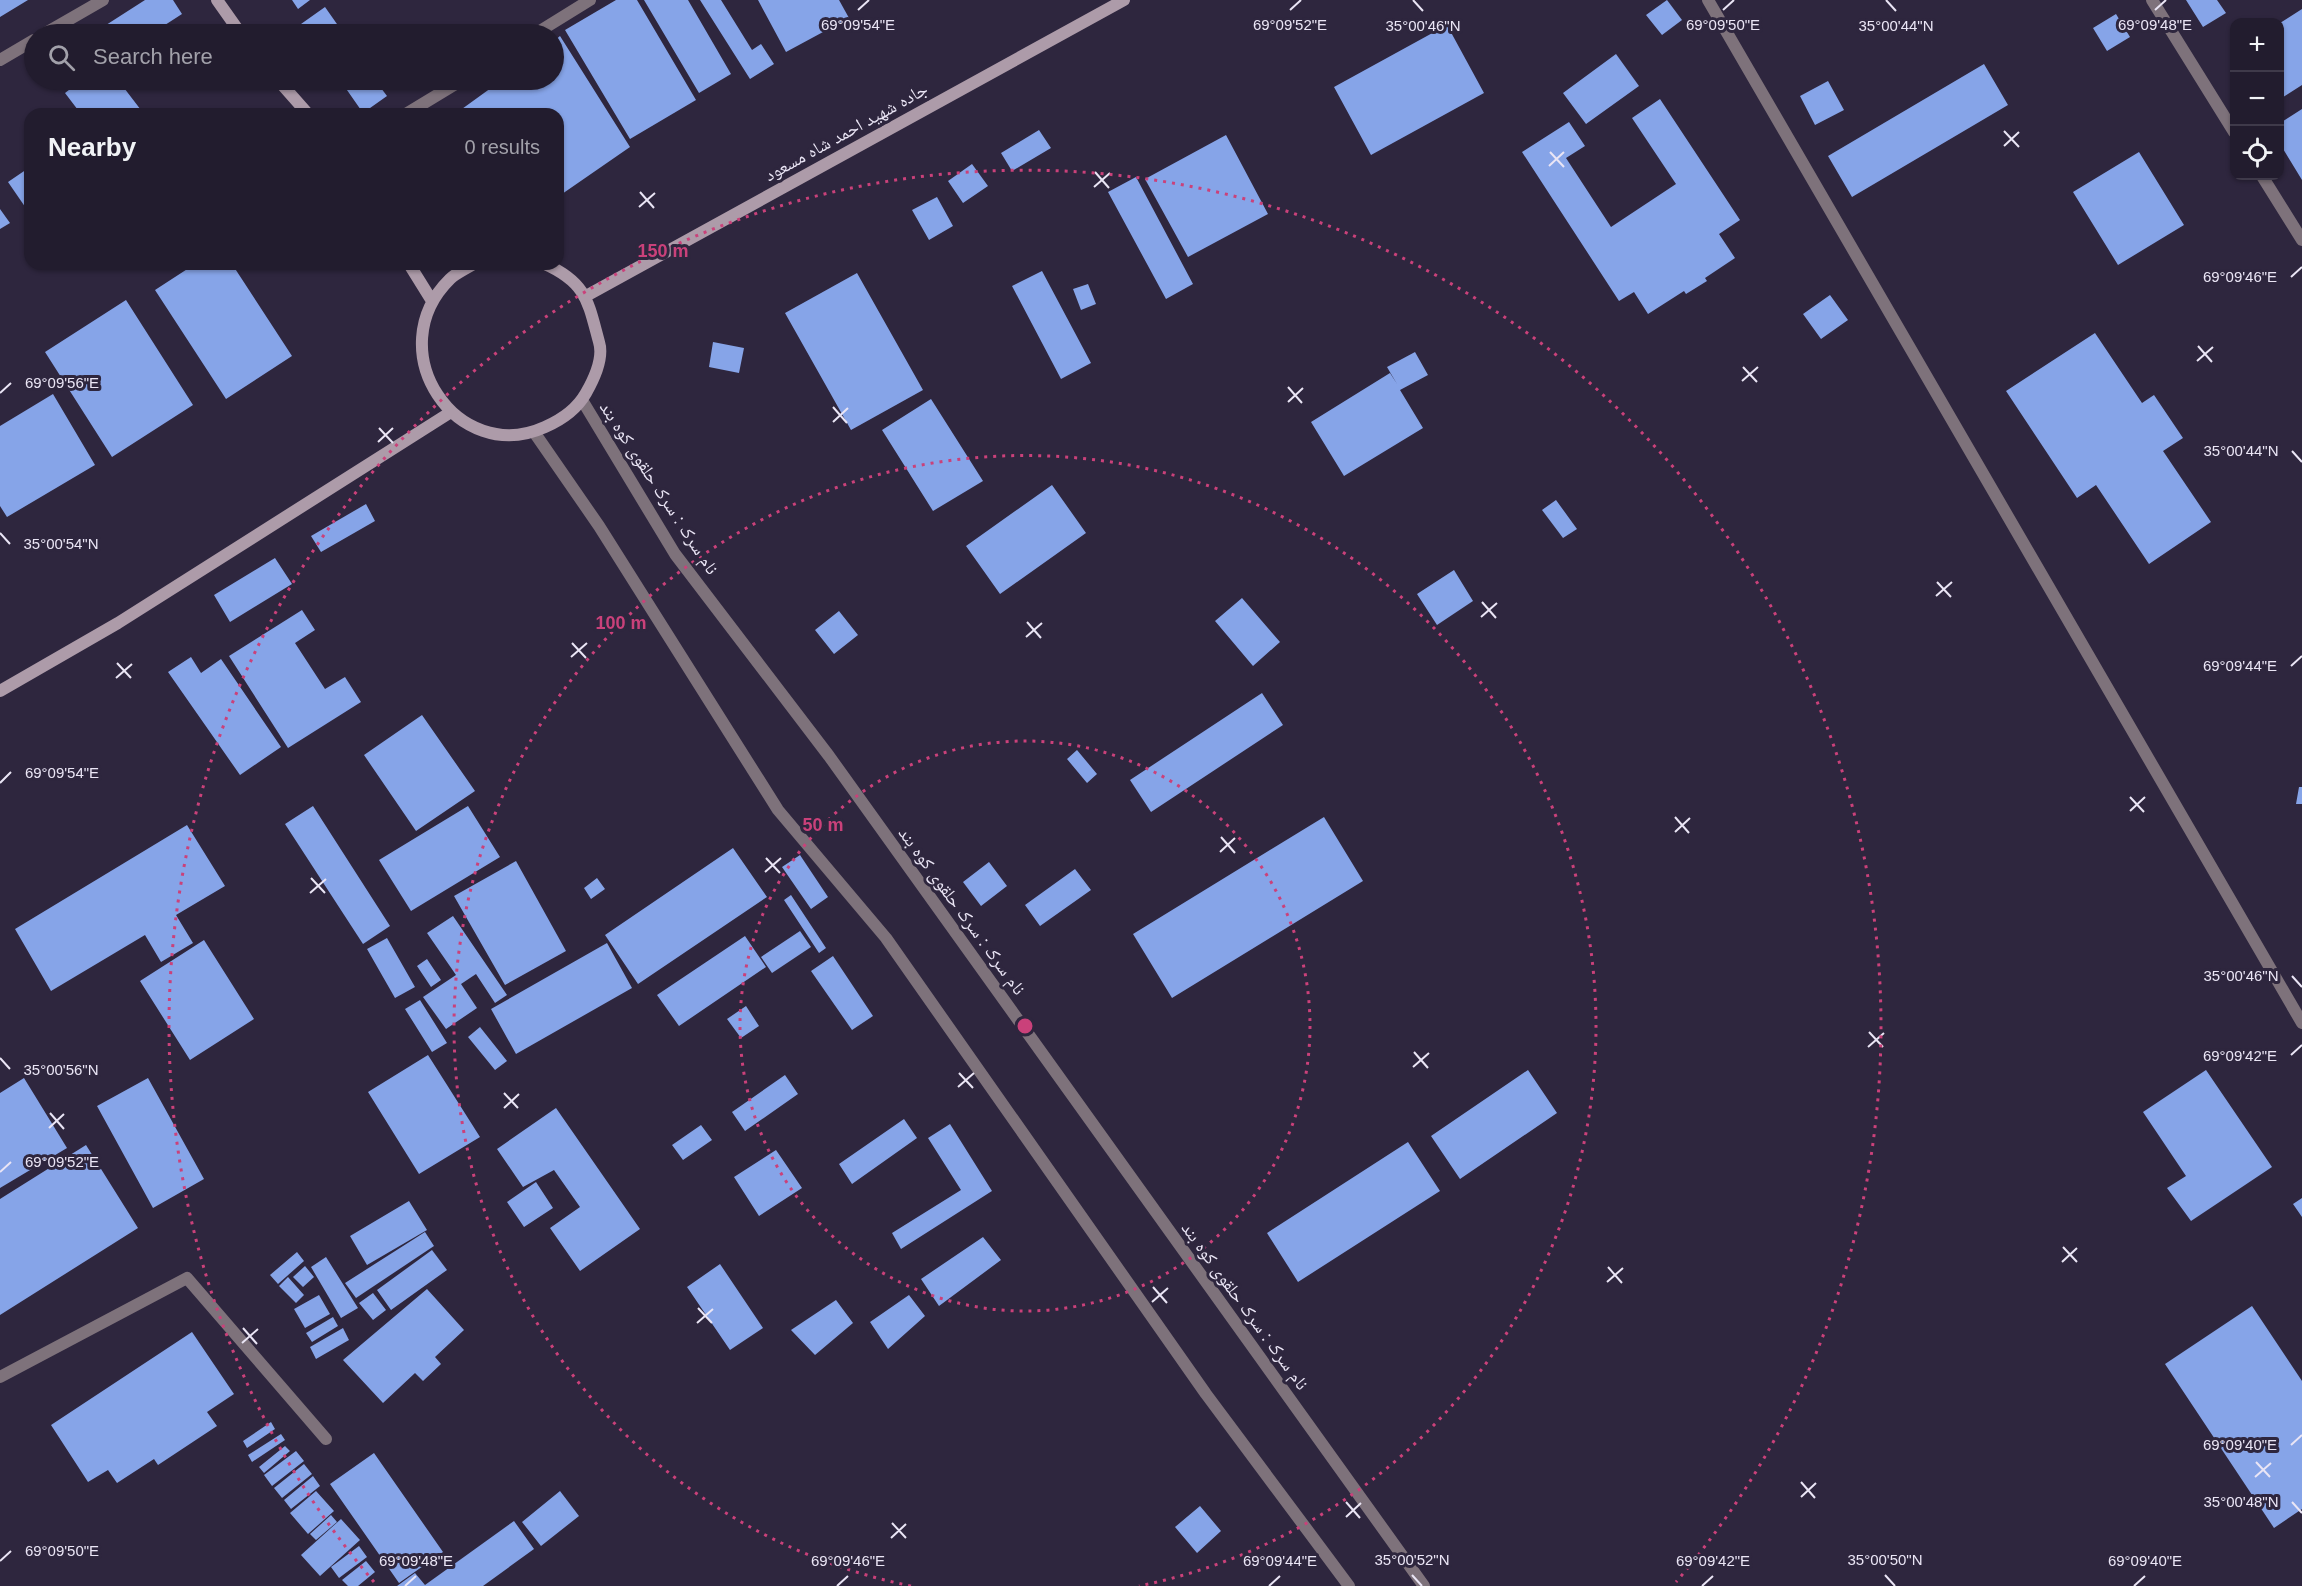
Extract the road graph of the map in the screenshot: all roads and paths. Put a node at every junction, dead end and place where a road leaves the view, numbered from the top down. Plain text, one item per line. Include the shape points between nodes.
1 (103, 0) edge
2 (217, 0) edge
3 (590, 0) edge
4 (1124, 0) edge
5 (1708, 0) edge
6 (2152, 0) edge
7 (61, 24) edge
8 (234, 24) edge
9 (551, 24) edge
10 (24, 46) edge
11 (0, 60) edge
12 (287, 90) edge
13 (446, 90) edge
14 (303, 108) edge
15 (416, 108) edge
16 (2231, 126) edge
17 (2264, 180) edge
18 (2302, 240) edge
19 (413, 270) edge
20 (464, 270) edge
21 (559, 270) edge
22 (586, 296) junction
23 (432, 302) junction
24 (582, 400) junction
25 (451, 412) junction
26 (534, 432) junction
27 (0, 691) edge
28 (2302, 1023) edge
29 (0, 1377) edge
30 (326, 1439) dead end
31 (1349, 1586) edge
32 (1424, 1586) edge

1 - 7 street
2 - 8 main road
3 - 9 street
4 - 22 main road, جاده شهيد احمد شاه مسعود
5 - 28 street
6 - 16 street
10 - 11 street
12 - 14 main road
13 - 15 street
17 - 18 street
19 - 23 main road
20 - 23 main road via 451,278
21 - 22 main road
22 - 24 main road via 600,346 596,375
23 - 25 main road via 422,330 422,360 432,388
24 - 26 main road via 560,420
24 - 32 street, نام سرک : سرک حلقوی کوه بند via 675,554 836,766
25 - 26 main road via 477,428 505,435
25 - 27 main road via 118,623
26 - 31 street via 599,526 778,810 886,938 1206,1394
29 - 30 street via 187,1278

